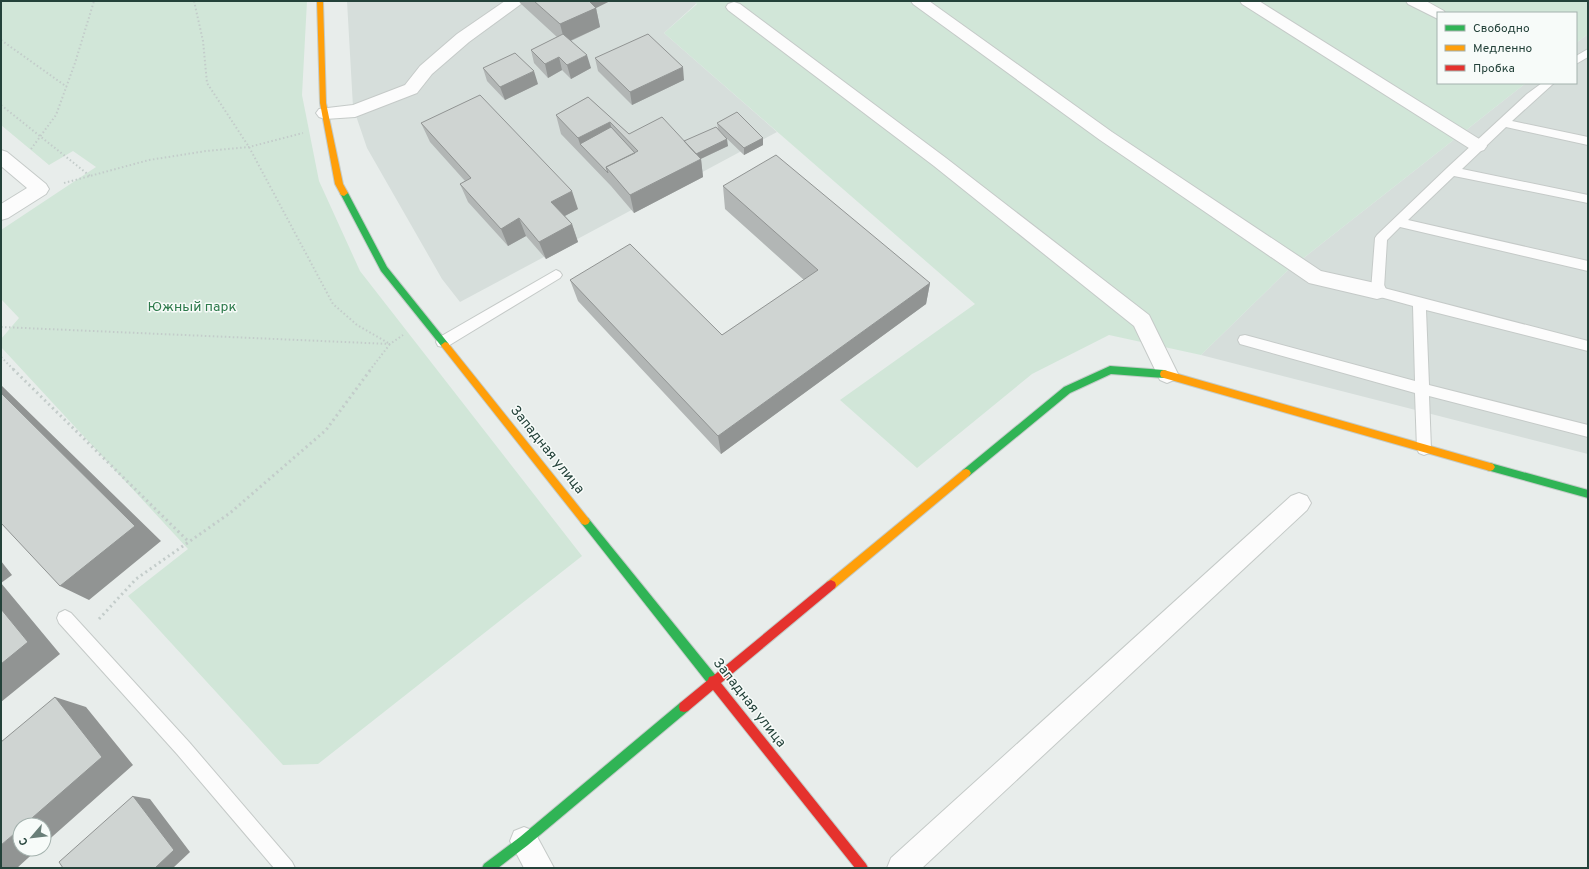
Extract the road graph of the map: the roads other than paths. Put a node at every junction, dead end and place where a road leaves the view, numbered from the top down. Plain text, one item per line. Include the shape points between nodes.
1 (320, 1) edge
2 (515, 1) edge
3 (918, 1) edge
4 (1248, 1) edge
5 (1414, 1) edge
6 (734, 7) dead end
7 (1437, 13) edge
8 (1588, 52) edge
9 (1577, 60) edge
10 (1548, 84) edge
11 (326, 119) junction
12 (1504, 123) junction
13 (1588, 141) edge
14 (1478, 146) junction
15 (1, 156) edge
16 (1451, 172) junction
17 (1588, 199) edge
18 (1, 213) edge
19 (1397, 222) junction
20 (1588, 266) edge
21 (556, 275) dead end
22 (1377, 292) junction
23 (1419, 304) junction
24 (1245, 340) dead end
25 (443, 342) junction
26 (1588, 346) edge
27 (1167, 374) junction
28 (1422, 389) junction
29 (1588, 431) edge
30 (1424, 449) junction
31 (1588, 494) edge
32 (1299, 503) dead end
33 (65, 618) dead end
34 (714, 682) junction
35 (524, 841) junction
36 (286, 868) edge
37 (488, 868) edge
38 (540, 868) edge
39 (862, 868) edge
40 (900, 868) edge

1 - 11 street, Западная улица via 323,103
2 - 11 street via 463,38 426,70 411,88 355,111
3 - 22 street via 1106,136 1316,278
4 - 14 street
5 - 7 street
6 - 27 street via 940,162 1142,322
8 - 9 lane
10 - 12 lane
11 - 25 street, Западная улица via 339,184 384,269
12 - 13 lane
12 - 14 lane
14 - 16 lane
15 - 18 street via 40,189
16 - 17 lane
16 - 19 lane
19 - 20 lane
19 - 22 lane via 1381,238
21 - 25 lane
22 - 23 lane
23 - 26 lane
23 - 28 lane
24 - 28 lane
25 - 34 street, Западная улица
27 - 30 street
27 - 34 street via 1110,370 1067,390
28 - 29 lane
28 - 30 lane
30 - 31 street
32 - 40 street
33 - 36 lane via 183,748
34 - 35 street
34 - 39 street, Западная улица
35 - 37 street
35 - 38 street

